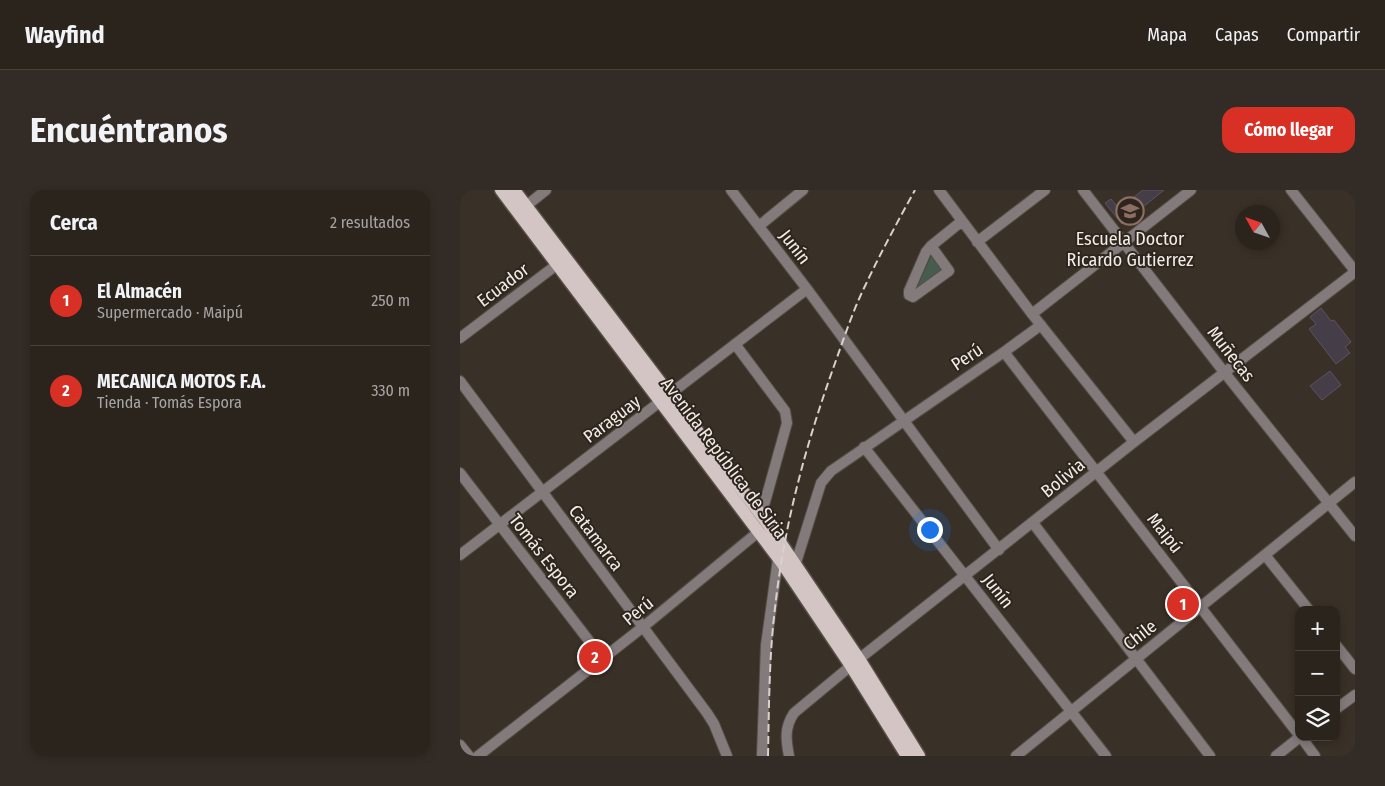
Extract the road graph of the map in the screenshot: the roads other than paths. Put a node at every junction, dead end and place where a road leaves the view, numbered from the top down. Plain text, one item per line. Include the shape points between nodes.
1 (501, 190) edge
2 (514, 190) edge
3 (546, 190) edge
4 (731, 190) edge
5 (803, 190) edge
6 (939, 190) edge
7 (1045, 190) edge
8 (1083, 190) edge
9 (1191, 190) edge
10 (1291, 190) edge
11 (522, 209) junction
12 (962, 222) junction
13 (759, 226) junction
14 (977, 242) junction
15 (1124, 242) junction
16 (932, 246) junction
17 (561, 261) junction
18 (1355, 271) edge
19 (807, 289) junction
20 (1032, 314) junction
21 (1041, 325) junction
22 (460, 338) edge
23 (735, 344) junction
24 (1004, 352) junction
25 (1224, 372) junction
26 (460, 381) edge
27 (665, 399) junction
28 (903, 420) junction
29 (1134, 442) junction
30 (864, 447) junction
31 (1097, 471) junction
32 (460, 473) edge
33 (1355, 482) edge
34 (542, 492) junction
35 (1328, 503) junction
36 (758, 512) junction
37 (1033, 523) junction
38 (500, 525) junction
39 (763, 529) junction
40 (1355, 536) edge
41 (999, 550) junction
42 (1265, 555) junction
43 (460, 556) edge
44 (778, 559) junction
45 (793, 571) junction
46 (965, 576) junction
47 (1305, 606) edge
48 (1202, 607) junction
49 (643, 628) junction
50 (1340, 650) edge
51 (603, 659) junction
52 (1136, 659) junction
53 (855, 662) junction
54 (1355, 669) edge
55 (1355, 695) edge
56 (1340, 706) edge
57 (1072, 711) junction
58 (1295, 729) edge
59 (1295, 740) edge
60 (1304, 741) edge
61 (460, 745) edge
62 (469, 756) edge
63 (478, 756) edge
64 (727, 756) edge
65 (762, 756) edge
66 (789, 756) edge
67 (907, 756) edge
68 (920, 756) edge
69 (1016, 756) edge
70 (1106, 756) edge
71 (1210, 756) edge
72 (1276, 756) edge
73 (1315, 756) edge

1 - 11 main road, Avenida República de Siria
2 - 11 main road, Avenida República de Siria
3 - 11 street
4 - 13 street, Junín
5 - 13 street
6 - 12 street
7 - 14 street
8 - 15 street, Muñecas
9 - 15 street
10 - 18 street
11 - 17 main road, Avenida República de Siria
12 - 14 street
12 - 16 street
13 - 19 street, Junín
14 - 20 street
15 - 20 street
15 - 25 street, Muñecas
16 - 16 street via 926,252 909,291 913,297 949,271
17 - 22 street, Ecuador
17 - 27 main road, Avenida República de Siria
18 - 25 street, Bolivia
19 - 23 street, Paraguay
19 - 28 street, Junín
20 - 21 street
21 - 24 street, Perú
21 - 29 street
23 - 27 street, Paraguay
23 - 36 street via 785,411 787,423 765,502
24 - 28 street, Perú
24 - 31 street, Maipú
25 - 29 street, Bolivia
25 - 35 street, Muñecas
26 - 34 street, Catamarca
27 - 34 street, Paraguay
27 - 36 main road, Avenida República de Siria
27 - 39 main road, Avenida República de Siria
28 - 30 street, Perú
28 - 41 street, Junín
29 - 31 street, Bolivia
30 - 45 street, Perú via 831,471 821,483
30 - 46 street, Junín
31 - 37 street, Bolivia
31 - 48 street, Maipú
32 - 38 street, Tomás Espora
33 - 35 street, Chile
34 - 38 street, Paraguay
34 - 49 street, Catamarca
35 - 40 street, Muñecas
35 - 42 street, Chile
36 - 39 main road, Avenida República de Siria
37 - 41 street, Bolivia
37 - 52 street
38 - 43 street, Paraguay
38 - 51 street, Tomás Espora
39 - 44 main road, Avenida República de Siria
39 - 45 main road, Avenida República de Siria
39 - 49 street, Perú
41 - 46 street, Bolivia
42 - 47 street
42 - 48 street, Chile
44 - 45 main road, Avenida República de Siria
44 - 65 street via 766,645
45 - 53 main road, Avenida República de Siria
46 - 53 street, Bolivia
46 - 57 street, Junín
48 - 52 street, Chile
48 - 58 street, Maipú
49 - 51 street, Perú
49 - 64 street, Catamarca via 707,713
50 - 54 street
51 - 63 street, Perú
52 - 57 street, Chile
52 - 71 street
53 - 66 street, Bolivia via 794,713 786,733
53 - 67 main road, Avenida República de Siria
53 - 68 main road, Avenida República de Siria
55 - 56 street
57 - 69 street, Chile
57 - 70 street, Junín
59 - 72 street
60 - 73 street, Maipú
61 - 62 street

